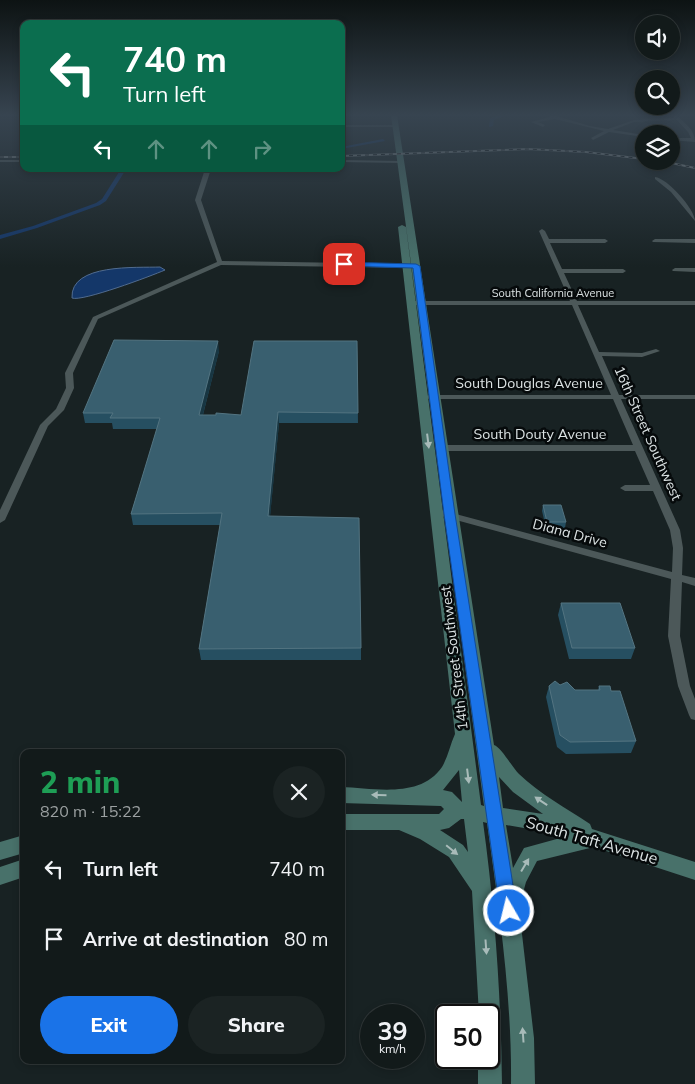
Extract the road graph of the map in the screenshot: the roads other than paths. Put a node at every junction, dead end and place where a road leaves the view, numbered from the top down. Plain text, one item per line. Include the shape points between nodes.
1 (397, 166) edge
2 (207, 172) edge
3 (657, 178) dead end
4 (685, 207) junction
5 (695, 207) edge
6 (695, 219) edge
7 (542, 231) dead end
8 (605, 241) dead end
9 (655, 241) dead end
10 (695, 241) edge
11 (548, 242) junction
12 (220, 263) junction
13 (411, 266) junction
14 (560, 270) junction
15 (675, 270) dead end
16 (695, 270) edge
17 (623, 271) dead end
18 (417, 303) junction
19 (574, 303) junction
20 (639, 303) junction
21 (695, 303) edge
22 (644, 312) dead end
23 (656, 351) dead end
24 (597, 354) junction
25 (428, 397) junction
26 (616, 397) junction
27 (695, 398) edge
28 (441, 448) junction
29 (639, 448) junction
30 (625, 488) dead end
31 (657, 488) junction
32 (443, 513) junction
33 (0, 520) edge
34 (676, 576) junction
35 (695, 582) edge
36 (695, 715) edge
37 (463, 734) junction
38 (484, 738) junction
39 (345, 795) edge
40 (409, 796) junction
41 (465, 811) junction
42 (496, 815) junction
43 (393, 820) junction
44 (345, 822) edge
45 (596, 838) junction
46 (20, 845) edge
47 (0, 851) edge
48 (20, 869) edge
49 (695, 871) edge
50 (0, 876) edge
51 (482, 889) junction
52 (509, 911) junction
53 (490, 1084) edge
54 (524, 1084) edge

1 - 13 main road, 14th Street Southwest
2 - 12 street via 198,200
3 - 4 street
4 - 5 street
4 - 6 street
7 - 11 street, 16th Street Southwest
8 - 11 street
9 - 10 street
11 - 14 street, 16th Street Southwest
12 - 13 street
12 - 33 street via 95,318 69,373 70,388 60,410 44,425
13 - 18 main road, 14th Street Southwest
14 - 17 street
14 - 19 street, 16th Street Southwest
15 - 16 street
18 - 19 street, South California Avenue
18 - 25 main road, 14th Street Southwest
19 - 20 street, South California Avenue
19 - 24 street, 16th Street Southwest
20 - 21 street, South California Avenue
20 - 22 street
23 - 24 street via 642,355
24 - 26 street, 16th Street Southwest
25 - 26 street, South Douglas Avenue
25 - 28 main road, 14th Street Southwest
25 -> 32 main road, 14th Street Southwest
26 - 27 street, South Douglas Avenue
26 - 29 street, 16th Street Southwest
28 - 29 street, South Douty Avenue
28 - 32 main road, 14th Street Southwest
29 - 31 street, 16th Street Southwest
30 - 31 street
31 - 34 street, 16th Street Southwest via 677,540
32 - 34 street, Diana Drive
32 - 37 main road, 14th Street Southwest
32 - 38 main road, 14th Street Southwest
34 - 35 street, Diana Drive
34 - 36 street, 16th Street Southwest via 674,636 684,686
37 - 40 main road via 450,772 432,789
37 -> 41 main road, 14th Street Southwest
38 - 42 main road, 14th Street Southwest
45 -> 38 main road via 520,788 499,767
40 -> 39 main road, South Taft Avenue
40 - 41 main road, South Taft Avenue via 445,798
41 - 42 main road, South Taft Avenue
41 - 43 main road via 442,822
41 - 51 main road, 14th Street Southwest
42 - 45 main road, South Taft Avenue via 547,823
42 - 52 main road, 14th Street Southwest
43 - 44 main road
43 -> 51 main road via 427,833 456,851
45 - 49 main road, South Taft Avenue
52 -> 45 main road via 516,878 531,854
46 - 47 main road
48 - 50 main road
51 -> 53 main road, 14th Street Southwest via 490,1011
54 -> 52 main road, 14th Street Southwest via 523,1038

